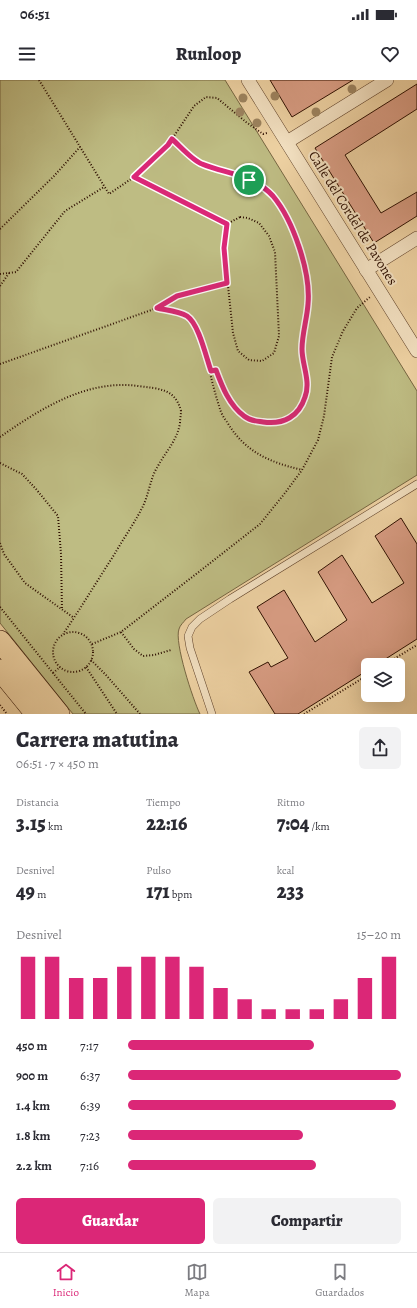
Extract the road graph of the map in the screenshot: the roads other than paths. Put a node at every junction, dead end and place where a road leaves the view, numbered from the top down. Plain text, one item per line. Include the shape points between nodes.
1 (248, 80) edge
2 (378, 82) edge
3 (287, 142) junction
4 (417, 238) edge
5 (366, 270) junction
6 (417, 351) edge
7 (417, 484) edge
8 (0, 641) edge
9 (0, 670) edge
10 (36, 714) edge
11 (60, 714) edge
12 (212, 714) edge

1 - 3 street, Calle del Cordel de Pavones
2 - 3 street
3 - 5 street, Calle del Cordel de Pavones
4 - 5 street
5 - 6 street, Calle del Cordel de Pavones
7 - 12 lane via 230,599 192,627 188,636 190,648
8 - 11 main road
9 - 10 main road

